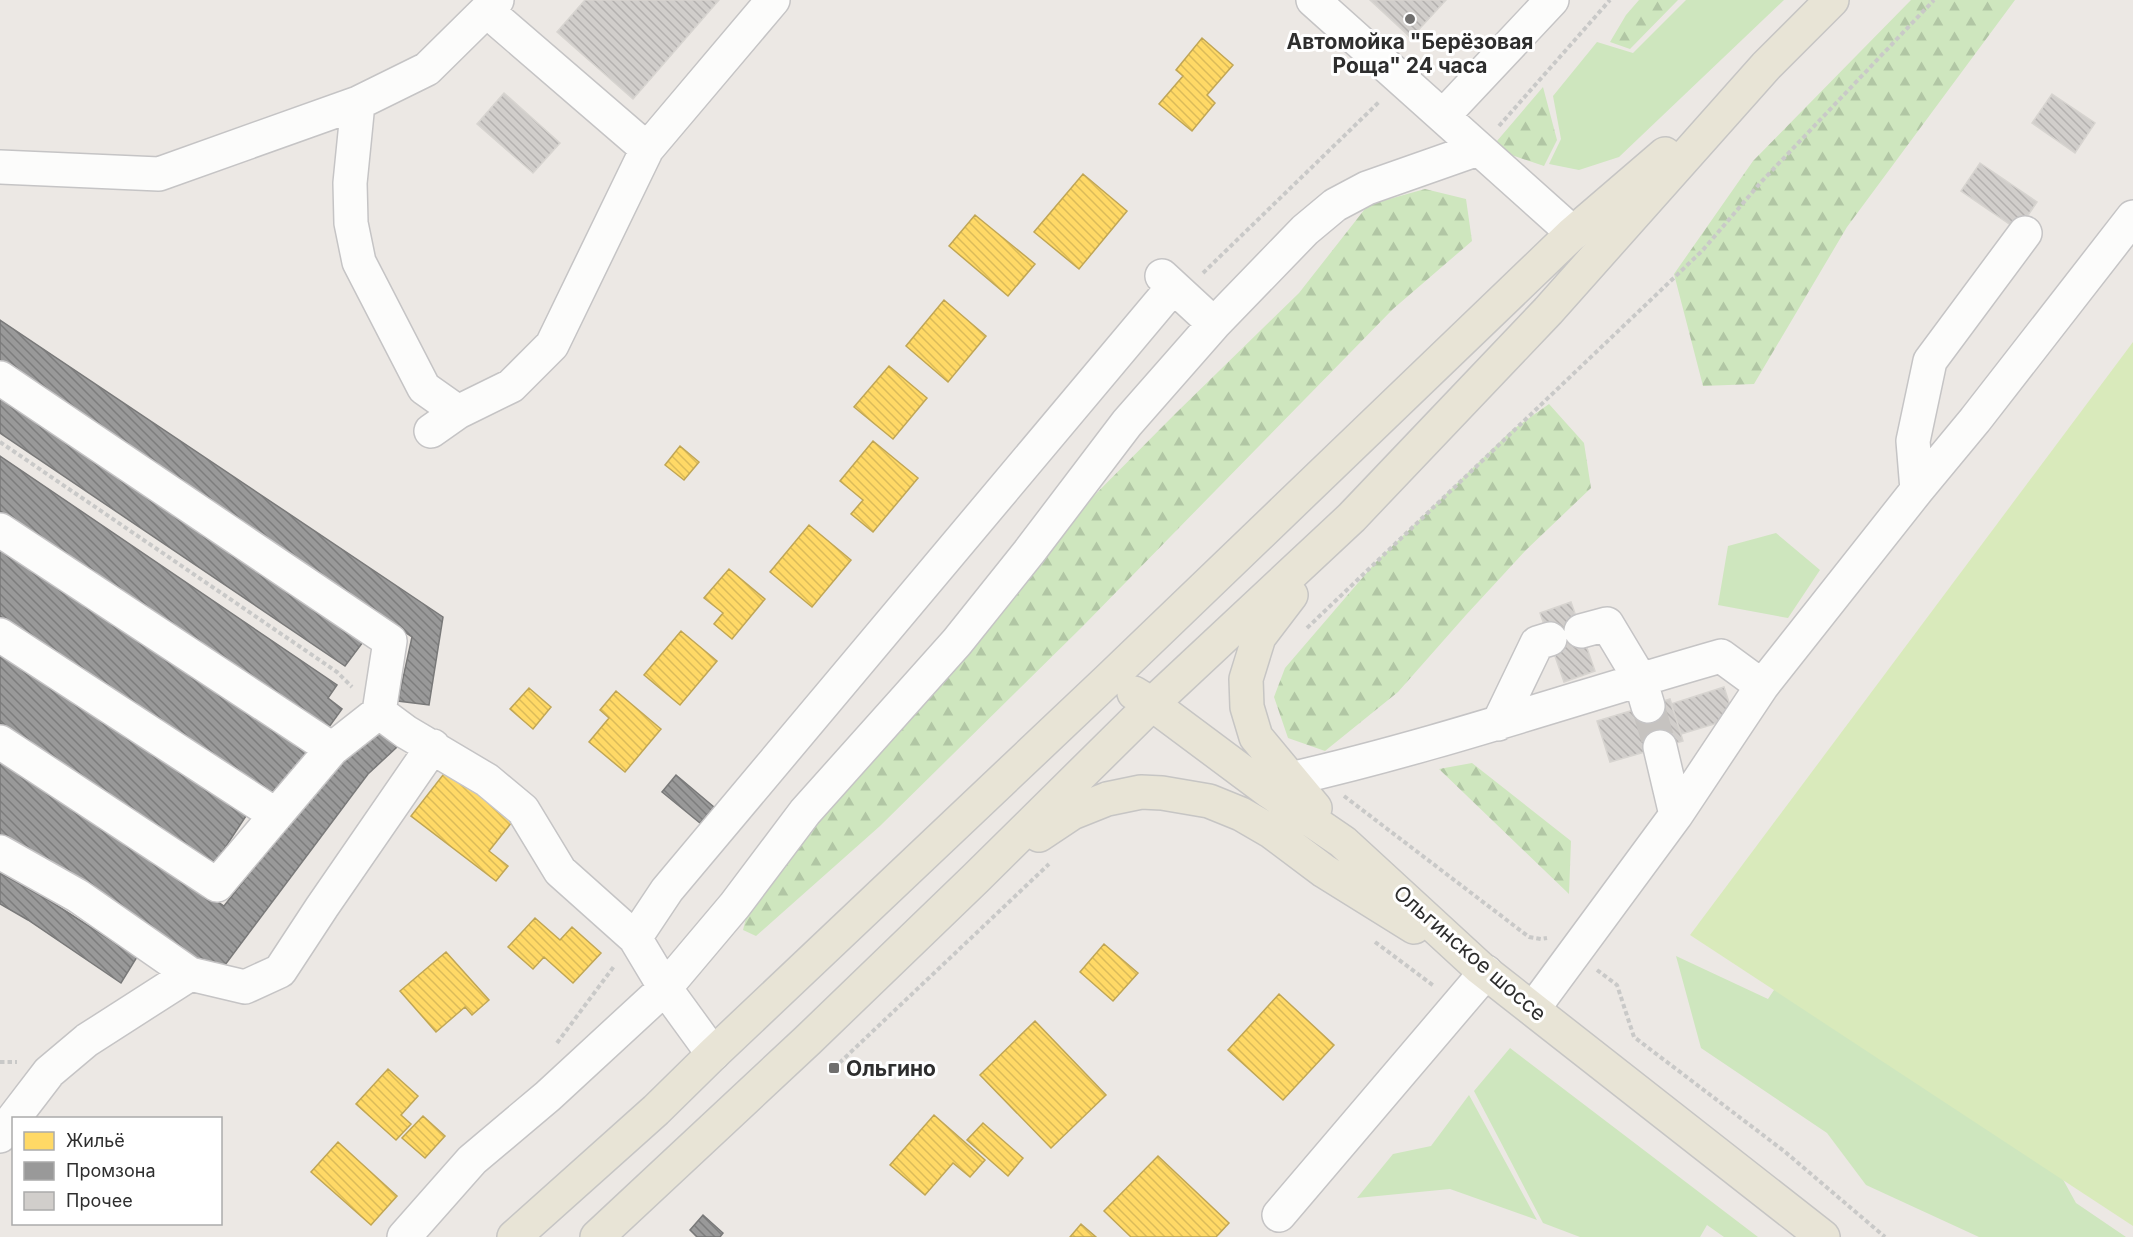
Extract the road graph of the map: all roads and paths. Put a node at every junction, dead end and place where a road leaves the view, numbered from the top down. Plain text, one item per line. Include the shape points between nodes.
1 (773, 0) edge
2 (1313, 0) edge
3 (1552, 0) edge
4 (1610, 0) edge
5 (1832, 0) edge
6 (1934, 0) edge
7 (492, 5) edge
8 (1766, 66) junction
9 (1402, 79) junction
10 (358, 103) junction
11 (1443, 116) junction
12 (647, 149) junction
13 (1478, 149) junction
14 (0, 167) edge
15 (2133, 217) edge
16 (1573, 232) junction
17 (2025, 233) dead end
18 (1172, 286) junction
19 (1214, 324) junction
20 (0, 378) edge
21 (458, 412) junction
22 (430, 431) dead end
23 (0, 442) edge
24 (1917, 490) junction
25 (1351, 518) junction
26 (0, 531) edge
27 (1305, 630) dead end
28 (1581, 631) dead end
29 (0, 635) edge
30 (1550, 639) dead end
31 (1109, 679) junction
32 (1762, 686) junction
33 (1644, 692) junction
34 (1152, 704) junction
35 (379, 712) junction
36 (1498, 724) junction
37 (0, 742) edge
38 (433, 747) junction
39 (1660, 747) tunnel mouth
40 (332, 749) junction
41 (1290, 778) junction
42 (276, 815) junction
43 (1676, 815) junction
44 (1343, 842) junction
45 (0, 852) edge
46 (1057, 856) dead end
47 (976, 878) junction
48 (635, 938) junction
49 (1374, 940) dead end
50 (1483, 970) junction
51 (190, 974) junction
52 (665, 988) junction
53 (1458, 1005) junction
54 (1533, 1009) junction
55 (713, 1054) junction
56 (834, 1068) dead end
57 (15, 1117) edge
58 (12, 1120) edge
59 (0, 1136) edge
60 (1279, 1215) dead end
61 (404, 1237) edge
62 (514, 1237) edge
63 (597, 1237) edge
64 (1823, 1237) edge

1 - 12 street
2 - 9 street
3 - 11 street
4 - 13 path
5 - 8 main road
6 - 27 path via 1702,250
7 - 10 street via 428,69
7 - 12 street
8 - 16 main road
8 - 25 main road via 1548,310
9 - 11 street
9 - 18 path
10 - 14 street via 159,174
10 - 21 street via 350,203 359,262 424,388
11 - 13 street
12 - 21 street via 552,345 511,386
13 - 16 street
13 - 19 street via 1367,188 1335,205 1305,230
15 - 24 street
16 - 31 main road
17 - 24 street via 1930,361 1913,441
18 - 19 street
18 - 48 street via 674,881
19 - 52 street via 1126,423 957,642 805,812 735,905
20 - 35 street via 390,641
21 - 22 street
23 - 35 path via 336,672
24 - 32 street
25 - 34 main road
25 - 41 main road via 1259,638 1246,679 1246,707 1256,736
26 - 40 street
28 - 33 street via 1607,624
29 - 42 street
30 - 36 street via 1537,643
31 - 34 main road, Ольгинское шоссе
31 - 55 main road
32 - 33 street via 1721,656
32 - 43 street
33 - 36 street
34 - 44 main road, Ольгинское шоссе
34 - 47 main road
35 - 38 street
35 - 40 street
36 - 41 street
37 - 42 street via 217,885
38 - 48 street via 487,780 523,810 560,871
38 - 51 street via 280,971 245,987
39 - 43 street
40 - 42 street
41 - 44 main road
43 - 54 street
44 - 50 main road, Ольгинское шоссе
45 - 51 street via 78,896
46 - 56 path
47 - 50 main road via 1072,813 1107,798 1142,792 1209,801 1272,832 1324,871
47 - 63 main road
48 - 52 street
49 - 53 path
50 - 53 street
50 - 54 main road, Ольгинское шоссе
51 - 57 street via 87,1040 49,1072
52 - 55 street
52 - 61 street via 472,1160
53 - 60 street
54 - 64 main road, Ольгинское шоссе
55 - 62 main road
58 - 59 street

